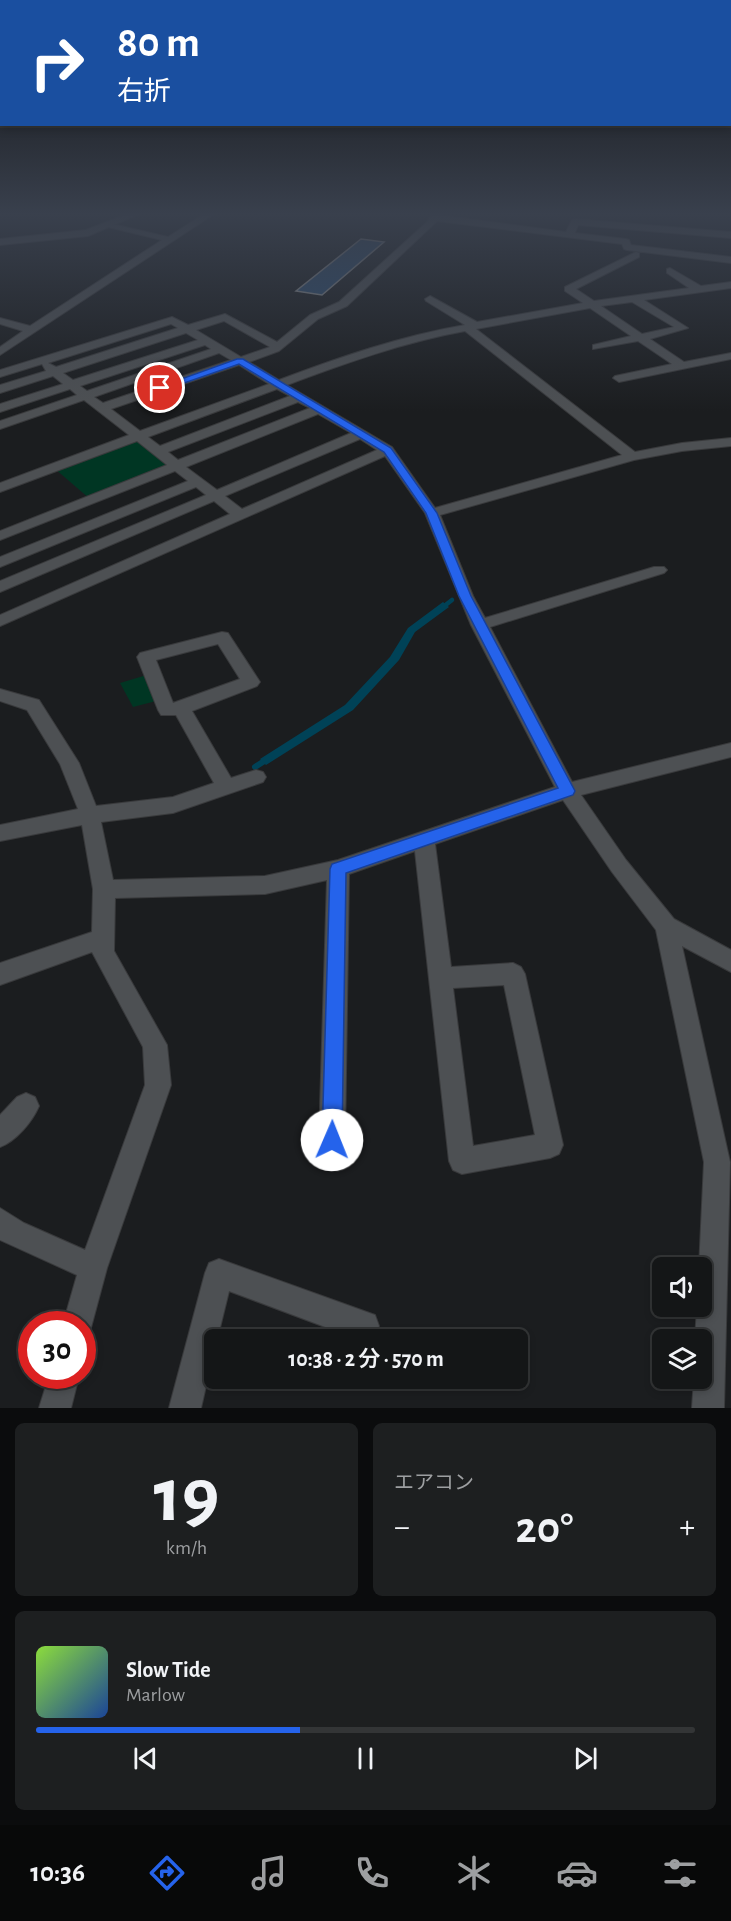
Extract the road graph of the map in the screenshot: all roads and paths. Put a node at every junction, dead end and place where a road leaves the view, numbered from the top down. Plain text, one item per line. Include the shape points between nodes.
1 (107, 280) edge
2 (368, 280) edge
3 (587, 280) edge
4 (684, 280) edge
5 (731, 285) edge
6 (698, 289) junction
7 (633, 298) junction
8 (430, 299) dead end
9 (594, 304) junction
10 (0, 321) edge
11 (472, 327) junction
12 (187, 329) junction
13 (33, 330) junction
14 (642, 338) junction
15 (206, 341) junction
16 (278, 347) junction
17 (597, 347) dead end
18 (221, 349) junction
19 (0, 352) edge
20 (731, 356) edge
21 (40, 361) junction
22 (240, 361) junction
23 (681, 365) junction
24 (54, 372) junction
25 (0, 374) edge
26 (619, 378) dead end
27 (71, 385) junction
28 (279, 385) junction
29 (0, 388) edge
30 (85, 396) junction
31 (299, 397) junction
32 (0, 408) edge
33 (101, 408) junction
34 (320, 409) junction
35 (0, 425) edge
36 (360, 434) junction
37 (137, 437) junction
38 (731, 442) edge
39 (387, 450) junction
40 (157, 452) junction
41 (632, 456) junction
42 (176, 466) junction
43 (197, 482) junction
44 (0, 488) edge
45 (216, 495) junction
46 (432, 513) junction
47 (241, 515) junction
48 (1, 534) edge
49 (20, 554) junction
50 (0, 562) edge
51 (659, 570) dead end
52 (37, 572) junction
53 (0, 587) edge
54 (59, 595) junction
55 (0, 621) edge
56 (479, 625) junction
57 (0, 695) edge
58 (181, 708) junction
59 (731, 750) edge
60 (256, 777) dead end
61 (226, 787) junction
62 (567, 791) junction
63 (90, 815) junction
64 (0, 833) edge
65 (424, 840) junction
66 (338, 869) junction
67 (104, 889) junction
68 (666, 926) junction
69 (103, 938) junction
70 (731, 962) edge
71 (0, 974) edge
72 (440, 978) junction
73 (26, 1106) dead end
74 (0, 1134) edge
75 (332, 1140) dead end
76 (0, 1222) edge
77 (93, 1268) junction
78 (81, 1311) edge
79 (364, 1326) dead end
80 (60, 1389) edge
81 (55, 1408) edge
82 (185, 1408) edge
83 (708, 1408) edge

1 - 13 street
2 - 16 street via 343,304 314,317
3 - 9 street via 569,289
4 - 6 street
5 - 6 street
6 - 7 street
7 - 9 street
7 - 14 street via 683,328
8 - 11 street
9 - 11 street
9 - 14 street
10 - 13 street
11 - 28 street via 426,335 340,361
11 - 41 street
12 - 15 street
12 - 16 street via 225,317
12 - 21 street via 172,320
12 - 24 street
13 - 19 street
14 - 17 street
14 - 23 street
15 - 18 street
15 - 27 street
16 - 22 street
18 - 22 street
18 - 30 street
20 - 23 street
21 - 24 street
21 - 25 street
22 - 28 street
22 - 33 street
23 - 26 street
24 - 27 street
24 - 29 street
27 - 30 street
27 - 32 street
28 - 31 street
28 - 37 street
30 - 33 street
30 - 35 street
31 - 34 street
31 - 40 street
33 - 37 street
34 - 36 street
34 - 42 street
36 - 39 street
36 - 45 street
37 - 40 street
37 - 44 street
38 - 41 street
39 - 46 street
39 - 47 street
40 - 42 street
41 - 46 street
42 - 43 street
42 - 48 street
43 - 45 street
43 - 49 street
45 - 47 street
45 - 52 street
46 - 56 street
47 - 54 street
48 - 49 street
49 - 50 street
49 - 52 street
51 - 56 street
52 - 53 street
52 - 54 street
54 - 55 street
56 - 62 street
57 - 63 street via 33,705 69,763
58 - 58 street via 167,710 146,657 222,637 251,682
58 - 61 street
59 - 62 street
60 - 61 street
61 - 63 street via 173,805
62 - 65 street
62 - 68 street
63 - 64 street
63 - 67 street
65 - 66 street
65 - 72 street
66 - 67 street via 265,885
66 - 75 street
67 - 69 street
68 - 70 street
68 - 83 street via 717,1162
69 - 71 street
69 - 77 street via 103,952 155,1045 158,1085
72 - 72 street via 462,1161 550,1145 513,974
73 - 74 street
76 - 77 street via 14,1233
77 - 78 street
79 - 82 street via 219,1274
80 - 81 street

